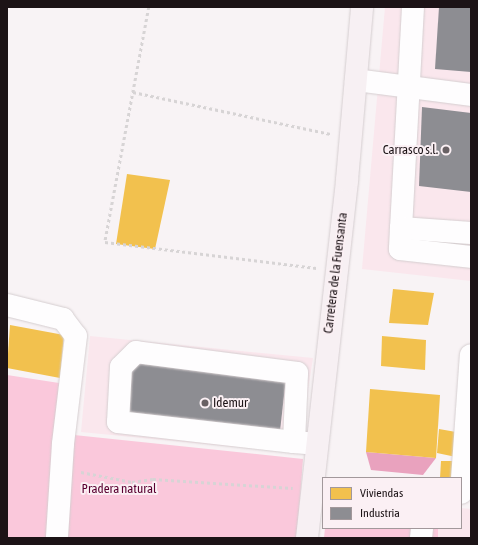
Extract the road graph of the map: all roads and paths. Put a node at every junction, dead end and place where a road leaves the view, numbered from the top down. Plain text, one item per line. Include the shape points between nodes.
1 (149, 7) edge
2 (362, 7) edge
3 (413, 7) edge
4 (356, 80) junction
5 (407, 87) junction
6 (133, 92) junction
7 (471, 95) edge
8 (351, 139) junction
9 (401, 228) junction
10 (471, 232) edge
11 (471, 257) edge
12 (336, 271) junction
13 (7, 305) edge
14 (471, 355) edge
15 (294, 442) junction
16 (315, 444) junction
17 (62, 463) junction
18 (462, 479) edge
19 (315, 485) edge
20 (57, 538) edge
21 (307, 538) edge

1 - 6 path
2 - 4 main road, Carretera de la Fuensanta
3 - 5 street
4 - 5 street
4 - 8 main road, Carretera de la Fuensanta
5 - 7 street
5 - 9 street
6 - 8 path
6 - 12 path via 105,242
8 - 12 main road, Carretera de la Fuensanta
9 - 10 street
9 - 11 street via 400,249
12 - 16 main road, Carretera de la Fuensanta
13 - 17 street via 63,319 76,336
14 - 18 street
15 - 15 street via 118,422 121,367 136,352 297,373
15 - 16 street
16 - 19 main road, Carretera de la Fuensanta
17 - 19 path via 84,474 132,482 153,479
17 - 20 street
19 - 21 main road, Carretera de la Fuensanta

